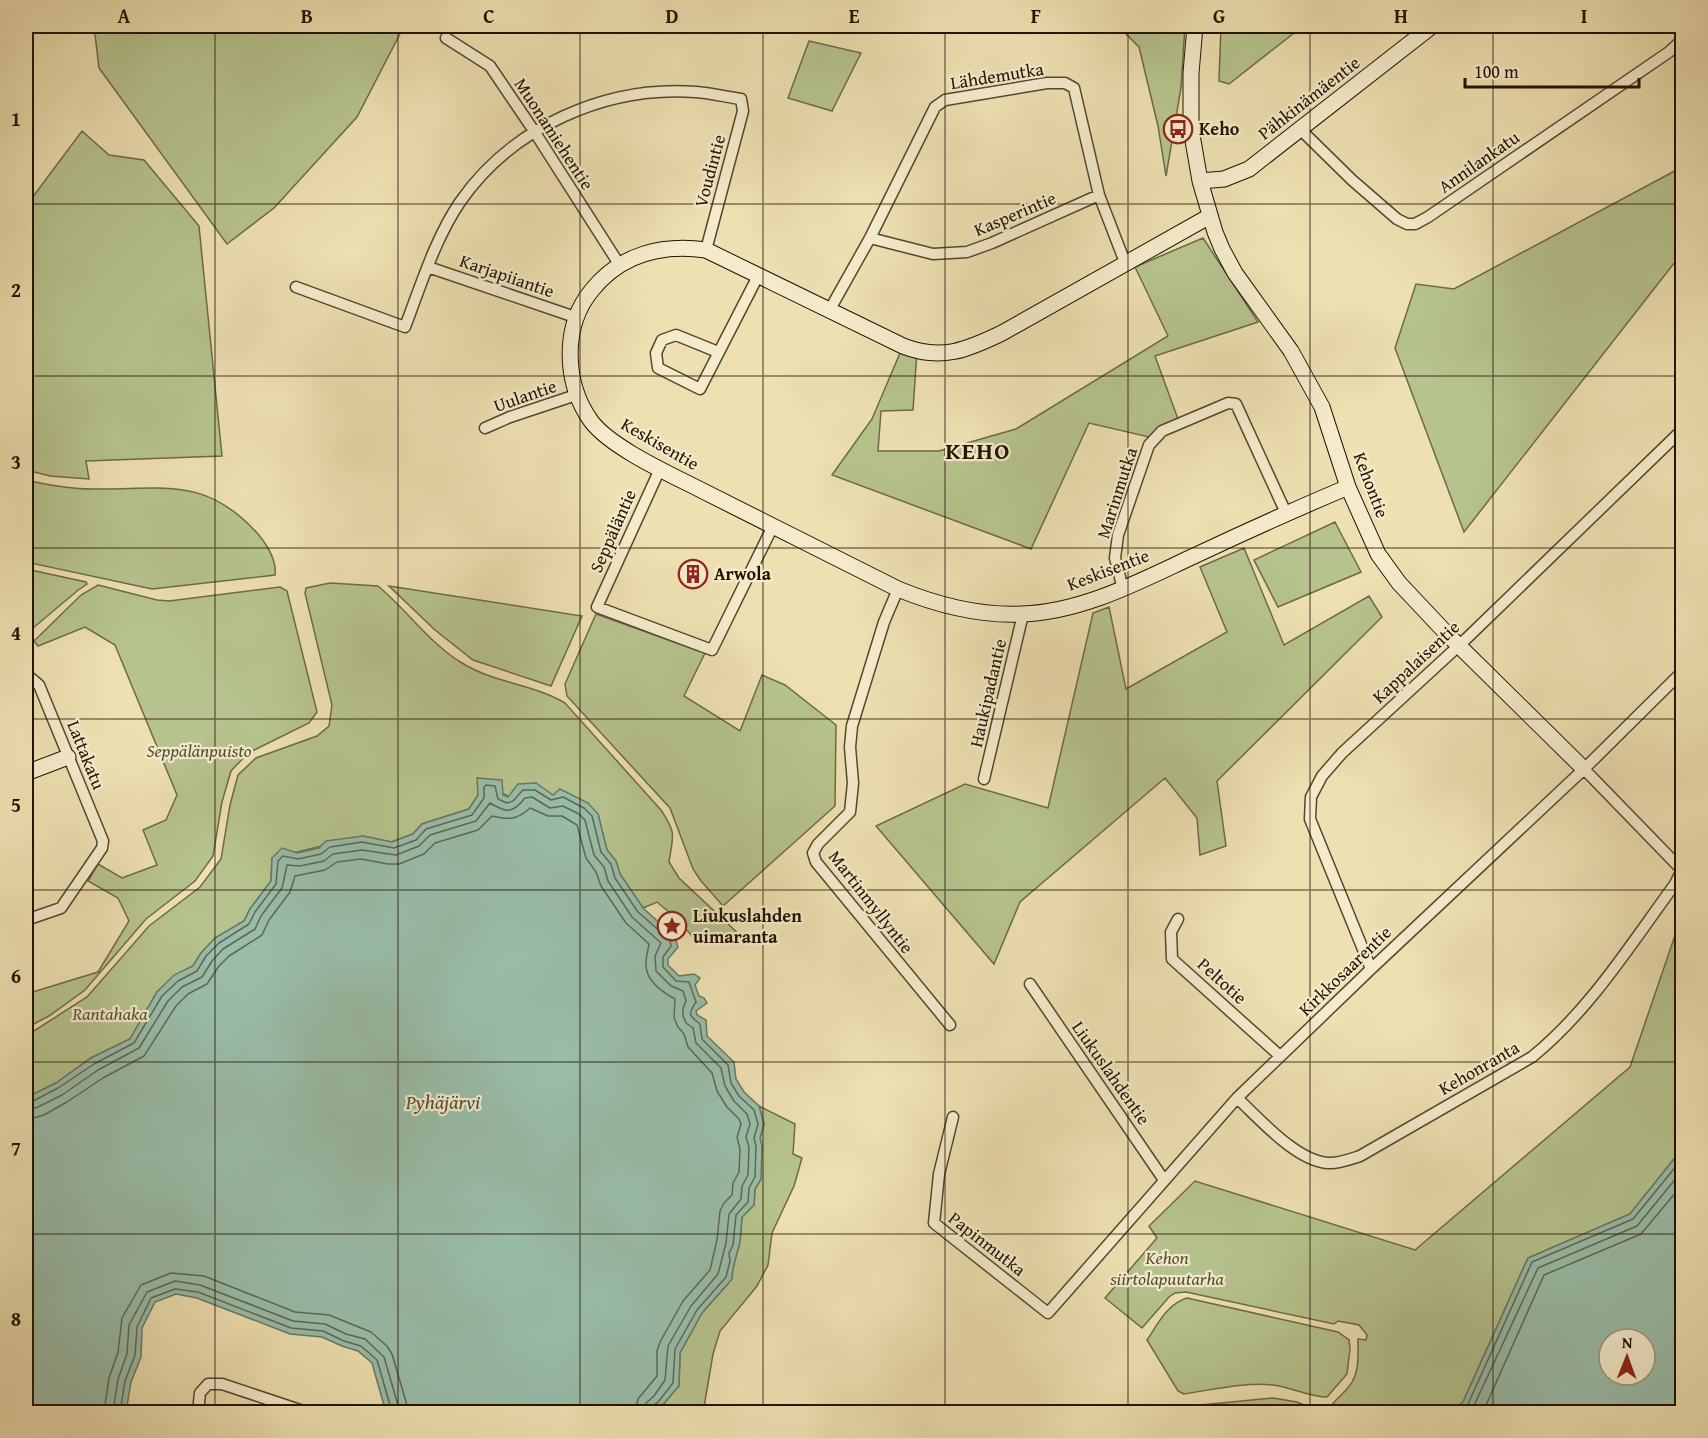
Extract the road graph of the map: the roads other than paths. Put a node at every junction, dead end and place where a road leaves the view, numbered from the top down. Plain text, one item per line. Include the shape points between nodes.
1 (1195, 26) edge
2 (1432, 26) edge
3 (446, 38) dead end
4 (1683, 40) edge
5 (1301, 130) junction
6 (534, 131) junction
7 (1200, 181) junction
8 (1100, 195) junction
9 (1210, 216) junction
10 (870, 238) junction
11 (706, 250) junction
12 (619, 264) junction
13 (1126, 264) junction
14 (428, 267) junction
15 (758, 276) junction
16 (296, 287) dead end
17 (829, 311) junction
18 (575, 317) junction
19 (718, 352) junction
20 (576, 395) junction
21 (485, 428) dead end
22 (1683, 430) edge
23 (660, 469) junction
24 (1348, 487) junction
25 (1286, 513) junction
26 (773, 526) junction
27 (898, 589) junction
28 (1123, 589) junction
29 (1023, 614) junction
30 (1458, 644) junction
31 (1683, 672) edge
32 (29, 676) edge
33 (68, 757) junction
34 (1584, 768) junction
35 (26, 773) edge
36 (984, 779) dead end
37 (1682, 870) edge
38 (1178, 919) dead end
39 (26, 920) edge
40 (1371, 969) junction
41 (1030, 984) dead end
42 (950, 1025) dead end
43 (1280, 1056) junction
44 (1237, 1098) junction
45 (953, 1117) dead end
46 (1164, 1180) junction
47 (1048, 1313) joint
48 (198, 1413) edge
49 (306, 1413) edge

1 - 7 street, Kehontie via 1191,119
2 - 5 street, Pähkinämäentie
3 - 6 street, Muonamiehentie via 489,66
4 - 5 street, Annilankatu via 1415,224 1397,219
5 - 7 street, Pähkinämäentie via 1249,169 1224,179
6 - 11 street, Voudintie via 588,106 625,95 697,92 741,99 743,111
6 - 12 street, Muonamiehentie
6 - 14 street via 480,176 442,233
7 - 9 street, Kehontie
8 - 10 street, Kasperintie via 967,252 933,254
8 - 10 street, Lähdemutka via 1074,88 1065,83 1047,83 945,100 935,107 923,127
8 - 13 street, Lähdemutka
9 - 13 street, Keskisentie
9 - 24 street, Kehontie via 1235,273 1291,351 1322,407
10 - 17 street, Lähdemutka
11 - 12 street, Keskisentie via 652,250
11 - 15 street, Keskisentie
12 - 18 street, Keskisentie via 593,288
13 - 17 street, Keskisentie via 1002,333 959,351 917,351
14 - 16 street via 405,327
14 - 18 street, Karjapiiantie
15 - 17 street, Keskisentie
15 - 19 street
18 - 20 street, Keskisentie via 571,348
19 - 19 street via 700,389 658,368 656,353 662,340 676,334
20 - 21 street, Uulantie
20 - 23 street, Keskisentie via 608,439
22 - 30 street, Kappalaisentie
23 - 26 street, Keskisentie
23 - 26 street, Seppäläntie via 597,607 712,650
24 - 25 street, Keskisentie
24 - 30 street, Kehontie via 1378,554 1399,583
25 - 28 street, Keskisentie
25 - 28 street, Marinmutka via 1236,404 1228,403 1162,430 1149,445 1118,535 1115,558
26 - 27 street, Keskisentie
27 - 29 street, Keskisentie via 951,607
27 - 42 street, Martinmyllyntie via 852,726 850,812 813,852 816,862
28 - 29 street, Keskisentie via 1055,610
29 - 36 street, Haukipadantie
30 - 34 street, Kehontie
30 - 40 street, Kappalaisentie via 1342,753 1311,796 1310,819
31 - 34 street, Kirkkosaarentie
32 - 33 street, Lattakatu via 39,685
33 - 35 street
33 - 39 street, Lattakatu via 103,841 102,848 61,908
34 - 37 street, Kehontie
34 - 40 street, Kirkkosaarentie
37 - 44 street, Kehonranta via 1587,1004 1550,1043 1360,1156 1329,1163 1311,1158 1297,1151
38 - 43 street, Peltotie via 1171,932 1172,959
40 - 43 street, Kirkkosaarentie
41 - 46 street, Liukuslahdentie
43 - 44 street, Kirkkosaarentie
44 - 46 street, Kirkkosaarentie
45 - 47 street, Papinmutka via 939,1174 933,1223
46 - 47 street, Kirkkosaarentie
48 - 49 street via 200,1393 208,1384 222,1384

